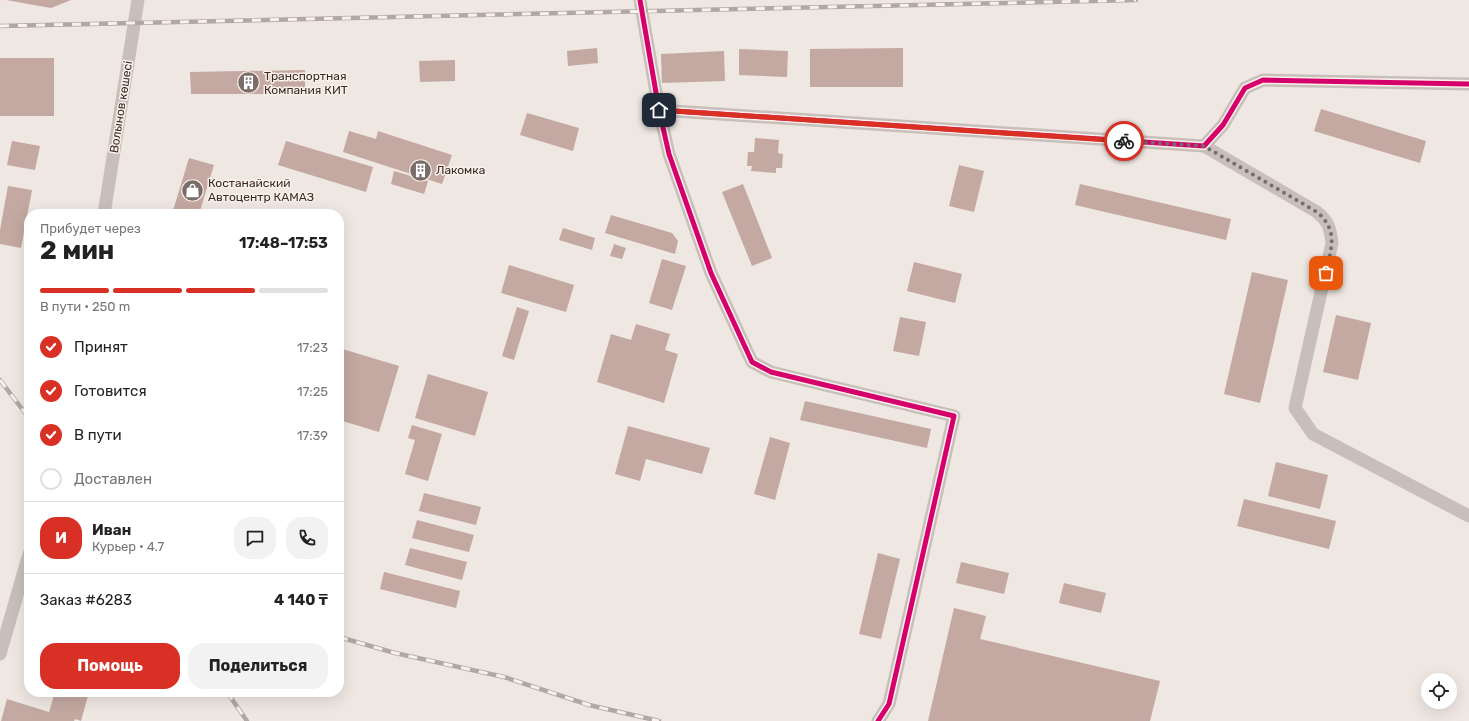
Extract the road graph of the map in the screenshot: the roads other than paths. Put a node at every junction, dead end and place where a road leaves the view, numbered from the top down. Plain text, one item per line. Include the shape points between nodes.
1 (138, 0) edge
2 (640, 0) edge
3 (1469, 84) edge
4 (659, 110) junction
5 (1204, 146) junction
6 (105, 209) edge
7 (1469, 516) edge
8 (24, 571) edge
9 (0, 654) edge
10 (878, 721) edge

1 - 6 street, Волынов көшесі
2 - 4 street
3 - 5 street via 1263,80 1245,88 1223,125
4 - 5 street
4 - 10 street via 669,154 711,273 752,362 771,372 954,416 889,704
5 - 7 street via 1317,212 1330,226 1332,243 1295,408 1313,434
8 - 9 street

